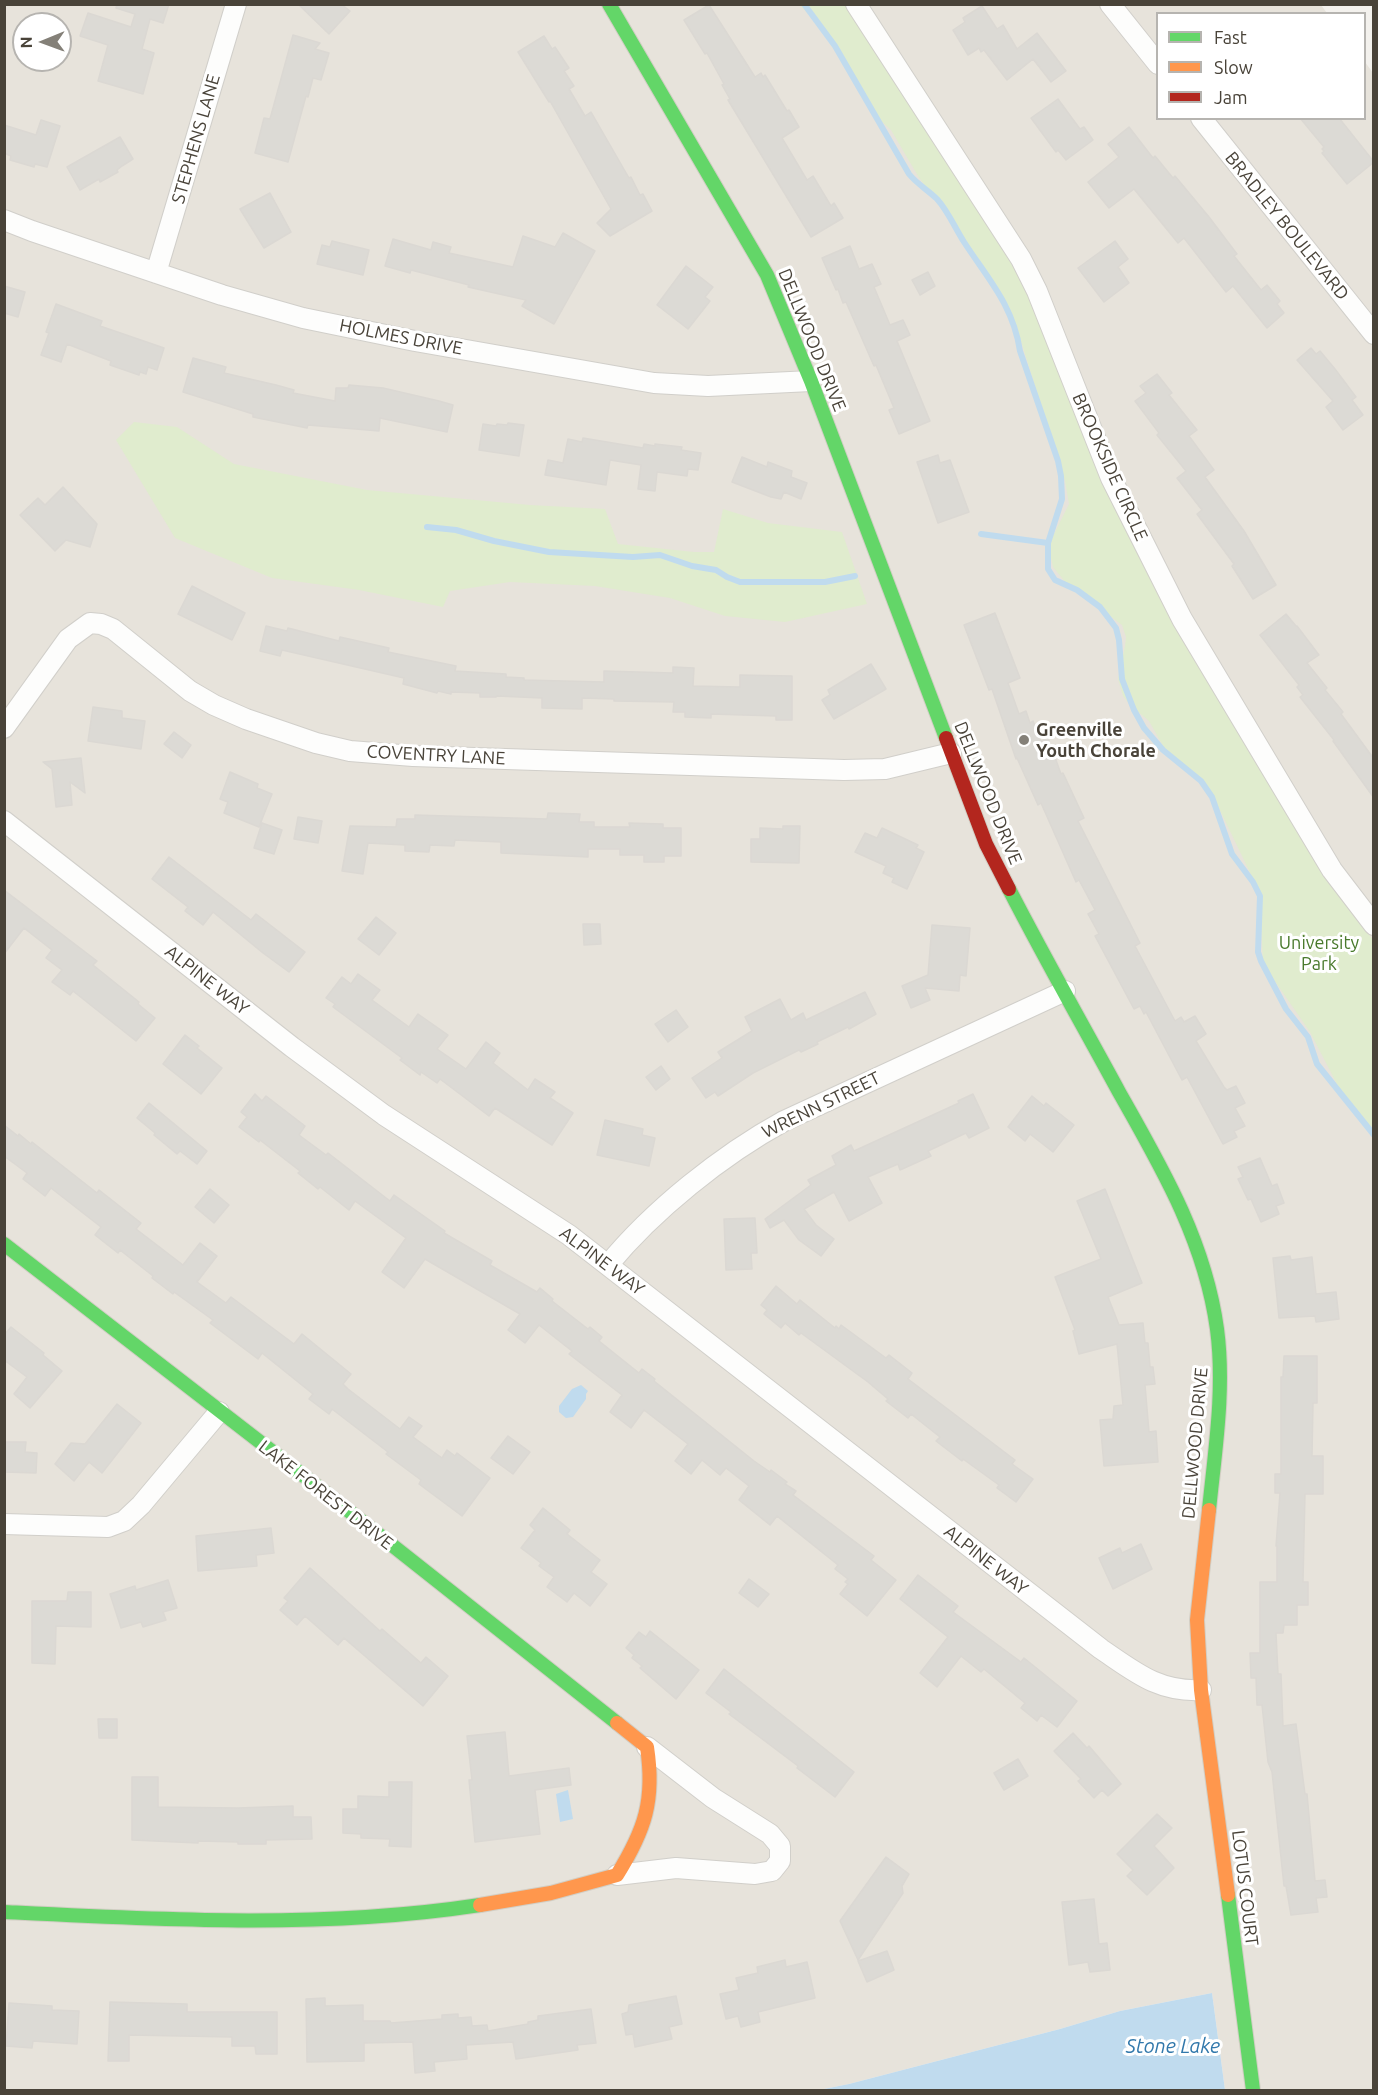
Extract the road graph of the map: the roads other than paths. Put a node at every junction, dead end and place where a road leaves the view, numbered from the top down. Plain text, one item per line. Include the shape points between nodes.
1 (236, 4) edge
2 (609, 4) edge
3 (856, 4) edge
4 (1110, 4) edge
5 (1156, 62) edge
6 (1203, 120) edge
7 (4, 220) edge
8 (156, 273) junction
9 (1374, 334) edge
10 (811, 381) junction
11 (4, 728) edge
12 (951, 753) junction
13 (4, 821) edge
14 (1374, 926) edge
15 (1065, 991) junction
16 (4, 1244) edge
17 (608, 1265) junction
18 (219, 1412) junction
19 (4, 1524) edge
20 (1201, 1690) junction
21 (647, 1747) junction
22 (617, 1875) junction
23 (4, 1912) edge
24 (1253, 2091) edge

1 - 8 street, STEPHENS LANE
2 - 10 street, DELLWOOD DRIVE via 767,275
3 - 14 street, BROOKSIDE CIRCLE via 1022,259 1111,478 1182,619 1332,870
4 - 5 street
6 - 9 street, BRADLEY BOULEVARD
7 - 8 street, HOLMES DRIVE
8 - 10 street, HOLMES DRIVE via 303,318 654,382 708,386
10 - 12 street, DELLWOOD DRIVE
11 - 12 street, COVENTRY LANE via 68,639 90,623 113,629 166,673 214,705 289,735 350,751 844,770 885,769
12 - 15 street, DELLWOOD DRIVE via 986,844
13 - 17 street, ALPINE WAY via 384,1115 569,1234
15 - 17 street, WRENN STREET via 756,1137 680,1195 628,1240
15 - 20 street, DELLWOOD DRIVE via 1168,1181 1196,1242 1218,1330 1220,1400 1197,1620
16 - 18 street, LAKE FOREST DRIVE
17 - 20 street, ALPINE WAY via 1101,1649 1146,1680 1183,1691
18 - 19 street via 124,1521 108,1527
18 - 21 street, LAKE FOREST DRIVE
20 - 24 street, LOTUS COURT
21 - 22 street via 648,1809 636,1844
21 - 22 street, LAKE FOREST DRIVE via 713,1798 771,1834 780,1846 780,1861 772,1871 754,1874 676,1868
22 - 23 street, LAKE FOREST DRIVE via 545,1895 394,1915 177,1919

